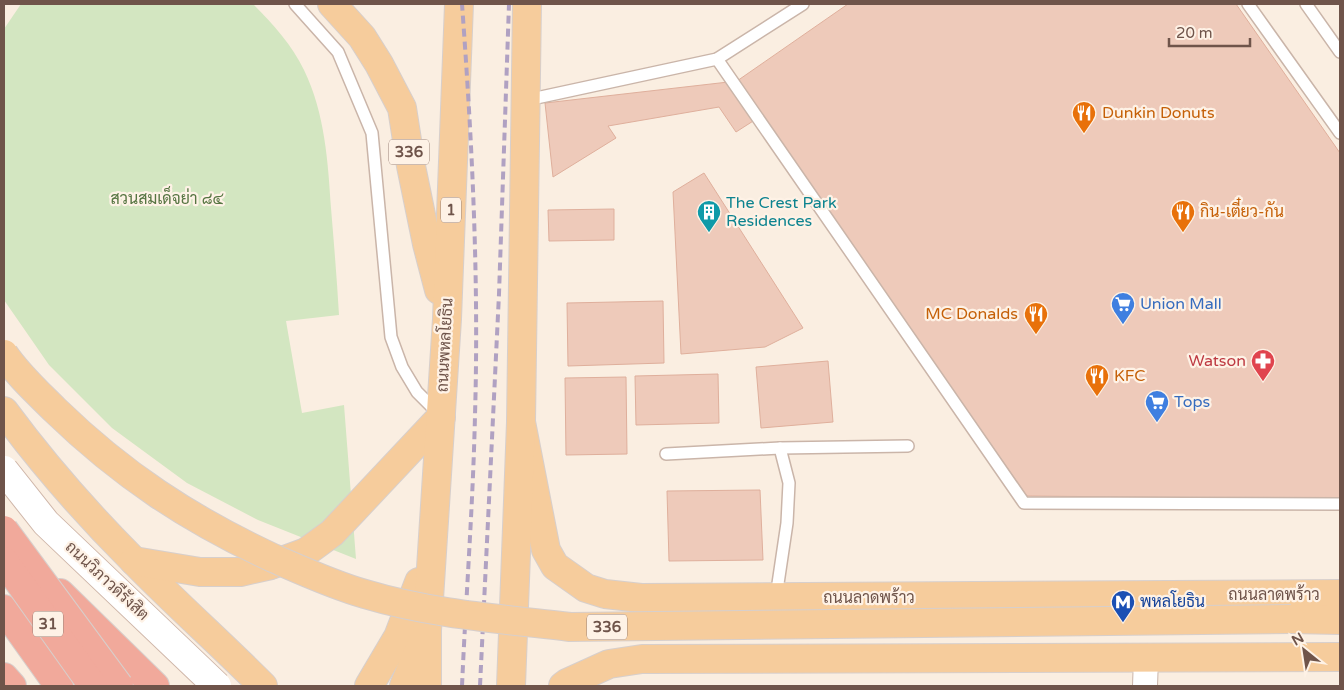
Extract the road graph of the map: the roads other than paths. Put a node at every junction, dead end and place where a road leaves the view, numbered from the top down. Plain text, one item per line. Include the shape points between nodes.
1 (295, 4) edge
2 (332, 4) edge
3 (527, 4) edge
4 (803, 4) edge
5 (1248, 4) edge
6 (1306, 4) edge
7 (455, 10) edge
8 (1340, 52) edge
9 (717, 59) junction
10 (527, 100) junction
11 (1340, 133) edge
12 (447, 318) junction
13 (4, 354) edge
14 (4, 411) edge
15 (441, 416) junction
16 (521, 422) junction
17 (908, 446) dead end
18 (780, 448) junction
19 (666, 454) dead end
20 (4, 470) edge
21 (1340, 504) edge
22 (4, 518) edge
23 (4, 530) edge
24 (432, 549) junction
25 (4, 561) edge
26 (134, 562) junction
27 (1340, 594) edge
28 (686, 599) junction
29 (776, 599) junction
30 (4, 609) edge
31 (1340, 620) edge
32 (428, 630) junction
33 (1340, 657) edge
34 (1146, 658) junction
35 (681, 659) junction
36 (4, 676) edge
37 (12, 686) edge
38 (59, 686) edge
39 (93, 686) edge
40 (119, 686) edge
41 (155, 686) edge
42 (217, 686) edge
43 (263, 686) edge
44 (369, 686) edge
45 (404, 686) edge
46 (428, 686) edge
47 (511, 686) edge
48 (563, 686) edge
49 (1145, 686) edge

1 - 15 lane via 338,52 372,133 391,336 402,367 417,392
2 - 12 main road, 336 via 362,37 402,108 427,244
3 - 10 main road
4 - 9 lane
5 - 11 lane
6 - 8 lane
7 - 12 main road, ถนนพหลโยธิน / 1
9 - 10 lane
9 - 21 lane via 1024,503
10 - 16 main road
12 - 15 main road, ถนนพหลโยธิน / 1
13 - 31 main road, 336, bridge via 80,435 132,477 180,509 315,577 366,594 420,606 570,628
14 - 26 main road via 61,483
15 - 24 main road, ถนนพหลโยธิน / 1
15 - 26 main road via 332,533 306,552 240,572 200,572
16 - 28 main road, ถนนลาดพร้าว via 546,550 554,566 586,588 604,594
16 - 47 main road
17 - 18 lane
18 - 19 lane
18 - 29 lane via 789,483
20 - 42 main road, ถนนวิภาวดีรังสิต, bridge via 46,523
22 - 41 highway via 51,585
23 - 40 highway, bridge
24 - 32 main road, ถนนพหลโยธิน / 1
24 - 44 main road via 398,637
25 - 39 highway, 31, bridge
26 - 43 main road
27 - 29 main road, ถนนลาดพร้าว
28 - 29 main road, ถนนลาดพร้าว
28 - 35 main road via 666,613 662,628 666,644
30 - 38 highway, 31
32 - 45 main road
32 - 46 main road, ถนนพหลโยธิน / 1
33 - 34 main road
34 - 35 main road
34 - 49 street
35 - 48 main road via 642,658 609,664
36 - 37 highway

